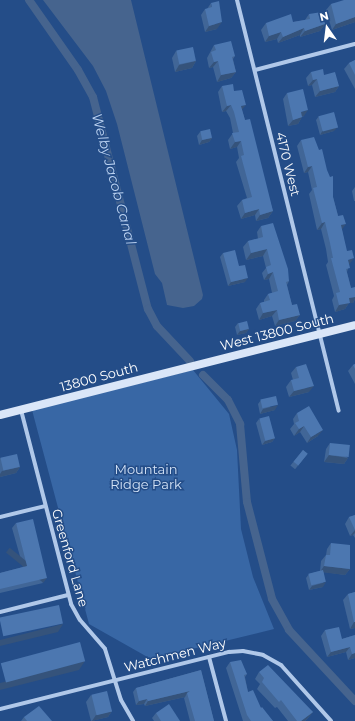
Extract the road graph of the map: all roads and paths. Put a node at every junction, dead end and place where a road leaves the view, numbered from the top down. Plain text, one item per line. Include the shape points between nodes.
1 (237, 0) edge
2 (355, 44) edge
3 (255, 70) junction
4 (355, 325) edge
5 (320, 334) junction
6 (205, 362) joint
7 (21, 409) junction
8 (339, 411) dead end
9 (0, 414) edge
10 (45, 506) junction
11 (0, 517) edge
12 (68, 595) junction
13 (0, 612) edge
14 (209, 657) junction
15 (115, 680) junction
16 (0, 709) edge
17 (133, 721) edge
18 (226, 721) edge
19 (331, 721) edge

1 - 3 street, 4170 West
2 - 3 street
3 - 5 street, 4170 West
4 - 5 street, West 13800 South
5 - 6 street, West 13800 South
5 - 8 street, 4170 West
6 - 7 street, 13800 South
7 - 9 street, 13800 South
7 - 10 street, Greenford Lane
10 - 11 street
10 - 12 street, Greenford Lane
12 - 13 street
12 - 15 street, Greenford Lane via 76,615 105,649
14 - 15 street, Watchmen Way
14 - 18 street
14 - 19 street, Watchmen Way via 243,651 270,658 281,665
15 - 16 street, Watchmen Way
15 - 17 street, Greenford Lane via 121,700

